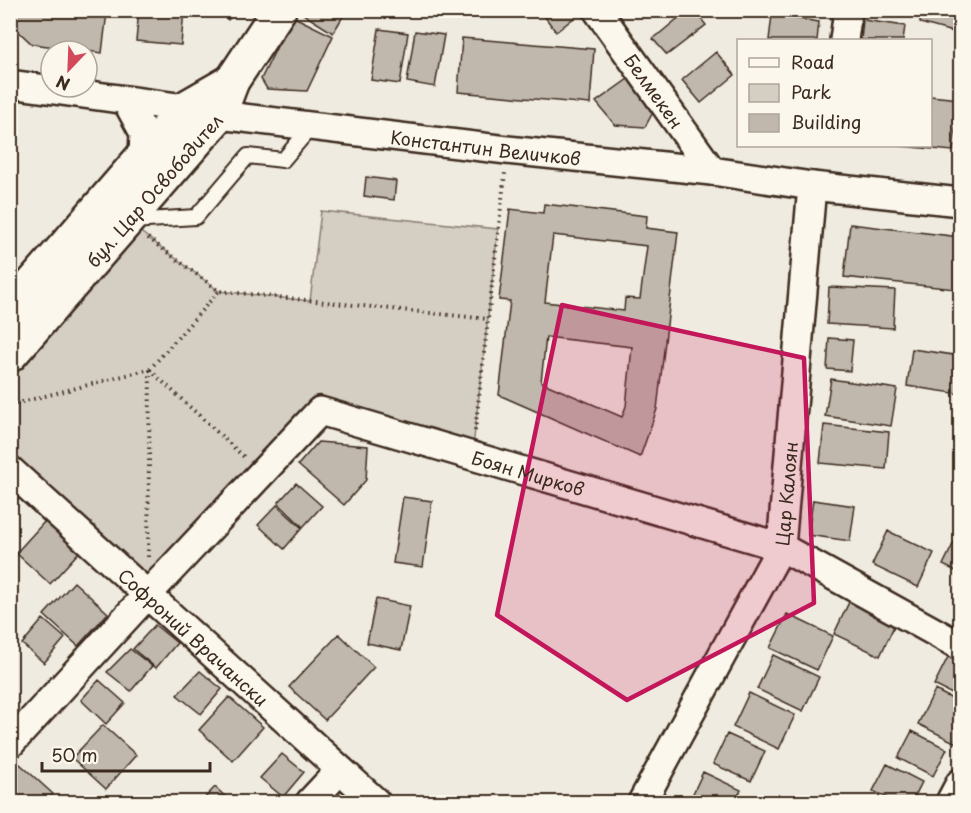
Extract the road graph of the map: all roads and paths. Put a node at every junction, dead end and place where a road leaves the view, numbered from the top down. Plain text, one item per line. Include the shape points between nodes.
1 (279, 10) edge
2 (597, 10) edge
3 (848, 10) edge
4 (844, 39) edge
5 (232, 81) junction
6 (10, 84) edge
7 (126, 100) junction
8 (185, 108) junction
9 (219, 115) junction
10 (313, 125) junction
11 (507, 150) junction
12 (143, 156) junction
13 (712, 171) junction
14 (812, 186) junction
15 (960, 202) edge
16 (126, 221) junction
17 (219, 291) junction
18 (10, 310) edge
19 (488, 320) junction
20 (10, 355) edge
21 (150, 369) junction
22 (10, 405) edge
23 (472, 456) junction
24 (10, 470) edge
25 (261, 473) junction
26 (781, 547) junction
27 (147, 595) junction
28 (960, 646) edge
29 (10, 744) edge
30 (340, 770) junction
31 (960, 783) edge
32 (310, 802) edge
33 (376, 802) edge
34 (642, 802) edge
35 (950, 802) edge

1 - 5 street, бул. Цар Освободител
2 - 13 street, Белмекен
3 - 4 street
5 - 8 street, бул. Цар Освободител
5 - 9 street, бул. Цар Освободител
6 - 7 street, Константин Величков
7 - 8 street, Константин Величков
7 - 12 street via 144,134
8 - 9 street, Константин Величков
8 - 12 street, бул. Цар Освободител
9 - 10 street, Константин Величков
9 - 16 street, бул. Цар Освободител
10 - 11 street, Константин Величков
10 - 16 lane via 282,160 248,156 196,217
11 - 13 street, Константин Величков
11 - 19 path
12 - 18 street, бул. Цар Освободител
13 - 14 street, Константин Величков
14 - 15 street, Константин Величков
14 - 26 street, Цар Калоян
16 - 17 path
16 - 20 street, бул. Цар Освободител
17 - 19 path
17 - 21 path
19 - 23 path
21 - 22 path
21 - 25 path
21 - 27 path
23 - 25 street, Боян Мирков via 320,411
23 - 26 street, Боян Мирков
24 - 27 street, Софроний Врачански
25 - 27 street, Боян Мирков
26 - 28 street, Боян Мирков
26 - 34 street, Цар Калоян
27 - 29 street, Боян Мирков
27 - 30 street, Софроний Врачански
30 - 32 street
30 - 33 street, Софроний Врачански
31 - 35 street

